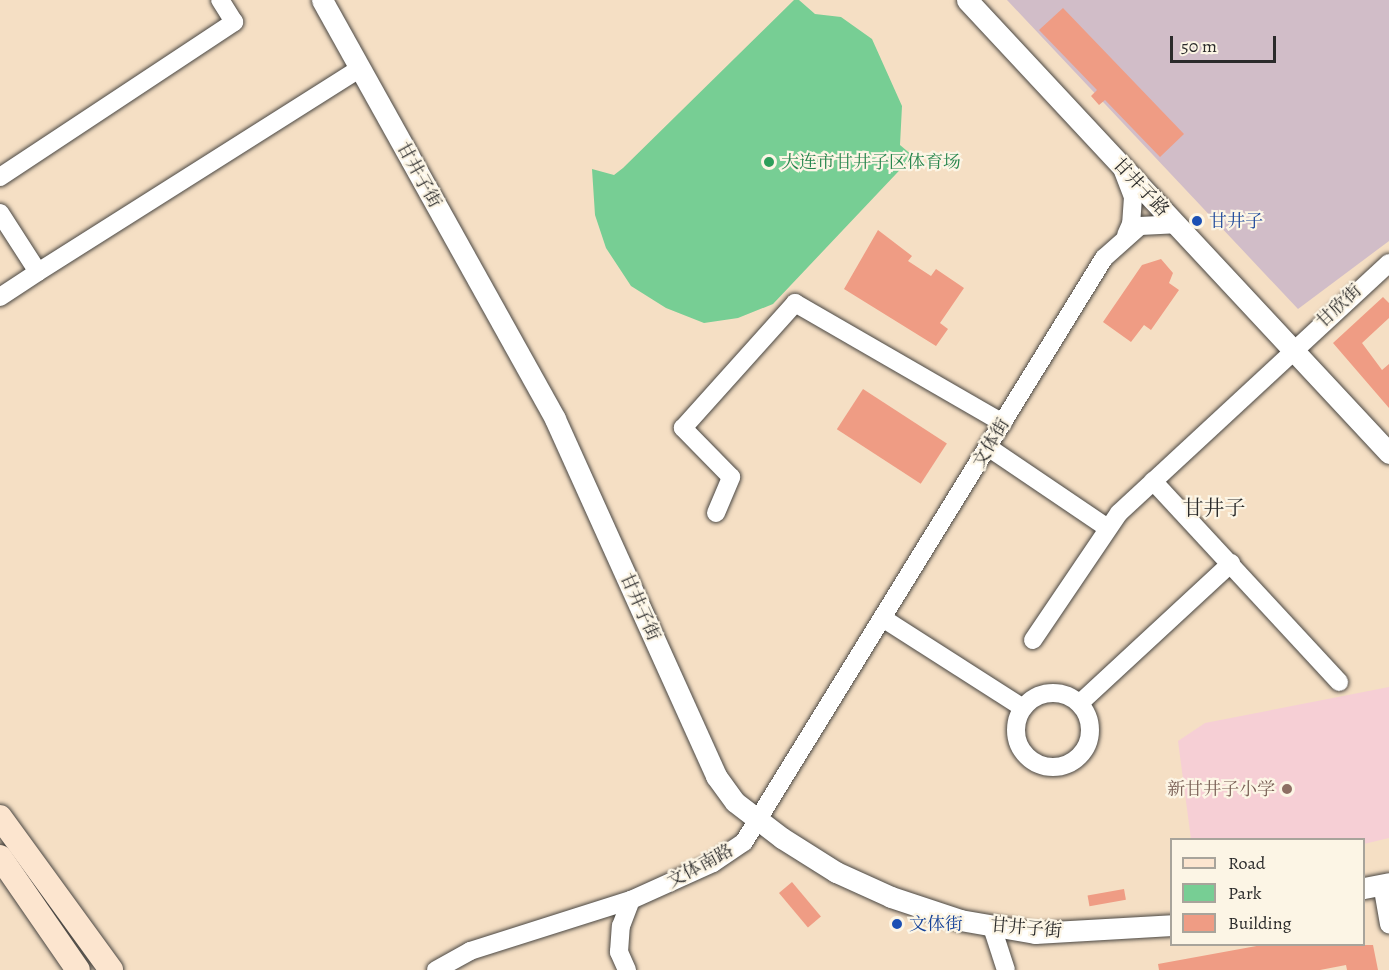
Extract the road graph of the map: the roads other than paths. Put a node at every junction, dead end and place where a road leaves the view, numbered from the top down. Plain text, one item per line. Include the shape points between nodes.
1 (220, 0) edge
2 (322, 0) edge
3 (967, 0) edge
4 (359, 69) junction
5 (1118, 162) junction
6 (0, 177) edge
7 (0, 213) edge
8 (1175, 224) junction
9 (1126, 235) junction
10 (1389, 263) edge
11 (38, 272) junction
12 (0, 297) edge
13 (1292, 350) junction
14 (1003, 423) junction
15 (988, 447) junction
16 (1389, 453) edge
17 (1153, 481) junction
18 (716, 513) dead end
19 (1106, 527) junction
20 (1231, 563) junction
21 (884, 619) junction
22 (1033, 640) dead end
23 (1340, 682) dead end
24 (1080, 703) junction
25 (1023, 708) junction
26 (0, 818) edge
27 (756, 819) junction
28 (0, 857) edge
29 (1378, 885) edge
30 (631, 900) junction
31 (1389, 924) edge
32 (1170, 925) edge
33 (992, 927) junction
34 (78, 970) edge
35 (111, 970) edge
36 (436, 970) edge
37 (627, 970) edge
38 (1006, 970) edge

1 - 6 street via 234,22
2 - 4 street, 甘井子街
3 - 5 street, 甘井子路
4 - 11 street
4 - 27 street, 甘井子街 via 555,419 716,776 735,802
5 - 8 street, 甘井子路
5 - 9 street via 1133,197
7 - 11 street
8 - 9 street, 文体街 via 1158,222
8 - 13 street, 甘井子路
9 - 14 street, 文体街 via 1104,258
10 - 13 street, 甘欣街
11 - 12 street
13 - 16 street, 甘井子路
13 - 17 street, 甘欣街
14 - 15 street, 文体街
14 - 18 street via 795,303 683,428 731,477
15 - 19 street
15 - 21 street, 文体街
17 - 19 street, 甘欣街
17 - 20 street
19 - 22 street, 甘欣街
20 - 23 street
20 - 24 street
21 - 25 street
21 - 27 street, 文体街
24 - 25 street via 1057,693 1044,694
24 - 25 street via 1087,714 1090,739 1077,759 1055,767 1032,761 1018,742 1016,730
26 - 35 main road
27 - 30 street, 文体南路 via 744,842 713,863
27 - 33 street, 甘井子街 via 836,872 891,897
28 - 34 main road
29 - 31 street
30 - 36 street, 文体南路 via 470,951
30 - 37 street via 621,926 620,944
32 - 33 street, 甘井子街 via 1067,932
33 - 38 street

